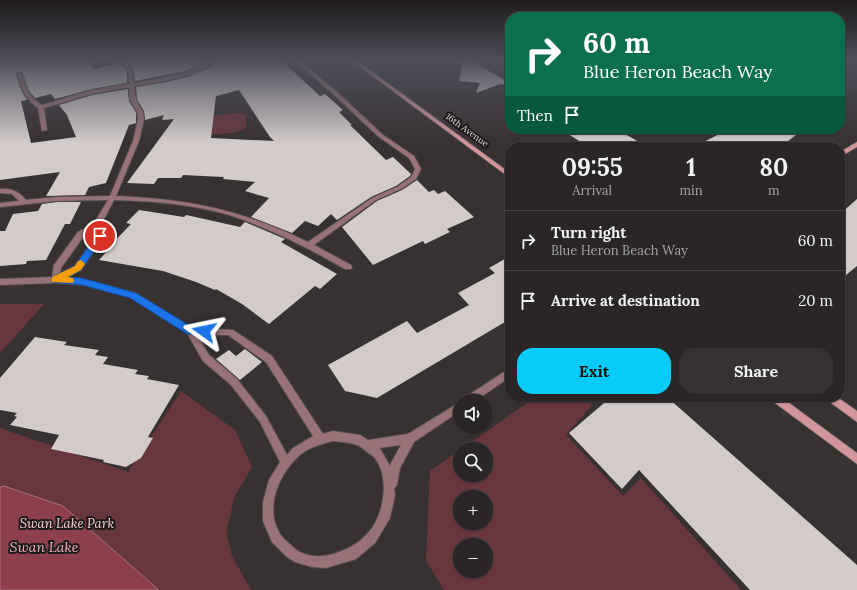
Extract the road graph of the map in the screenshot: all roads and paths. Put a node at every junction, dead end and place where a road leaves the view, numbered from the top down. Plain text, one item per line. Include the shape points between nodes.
1 (24, 88) edge
2 (121, 88) edge
3 (131, 88) edge
4 (329, 88) edge
5 (390, 88) edge
6 (42, 107) junction
7 (44, 130) dead end
8 (857, 144) edge
9 (845, 152) edge
10 (505, 172) edge
11 (0, 191) edge
12 (112, 198) junction
13 (24, 202) junction
14 (0, 205) edge
15 (97, 225) junction
16 (309, 245) junction
17 (348, 267) dead end
18 (55, 280) junction
19 (0, 282) edge
20 (190, 331) junction
21 (505, 375) edge
22 (477, 394) edge
23 (781, 402) edge
24 (837, 402) edge
25 (453, 411) edge
26 (857, 417) edge
27 (320, 438) junction
28 (410, 439) junction
29 (368, 445) junction
30 (857, 459) edge
31 (285, 462) junction
32 (390, 491) junction

1 - 6 street via 30,100
2 - 6 street via 91,92
3 - 12 street via 133,100 140,112 140,129
4 - 16 street via 381,136 412,157 418,169 414,178 374,199
5 - 10 main road, 16th Avenue
6 - 7 street
8 - 9 main road
11 - 13 street via 11,190
12 - 13 street
12 - 15 street
12 - 16 street via 202,206 243,218
13 - 14 street
15 - 18 street via 81,234 57,268
15 - 18 street via 100,236 78,268
16 - 17 street
18 - 19 street
18 - 20 street via 82,282 133,295
20 - 27 street via 230,332 269,359
20 - 31 street via 206,358 234,382 262,419
21 - 22 street
23 - 30 main road
24 - 26 main road
25 - 28 street
27 - 29 street via 345,436
27 - 31 street via 302,447
28 - 29 street
28 - 32 street via 395,467
29 - 32 street via 384,463
31 - 32 street via 270,490 270,521 275,536 284,547 309,561 332,561 362,548 383,522 389,507

